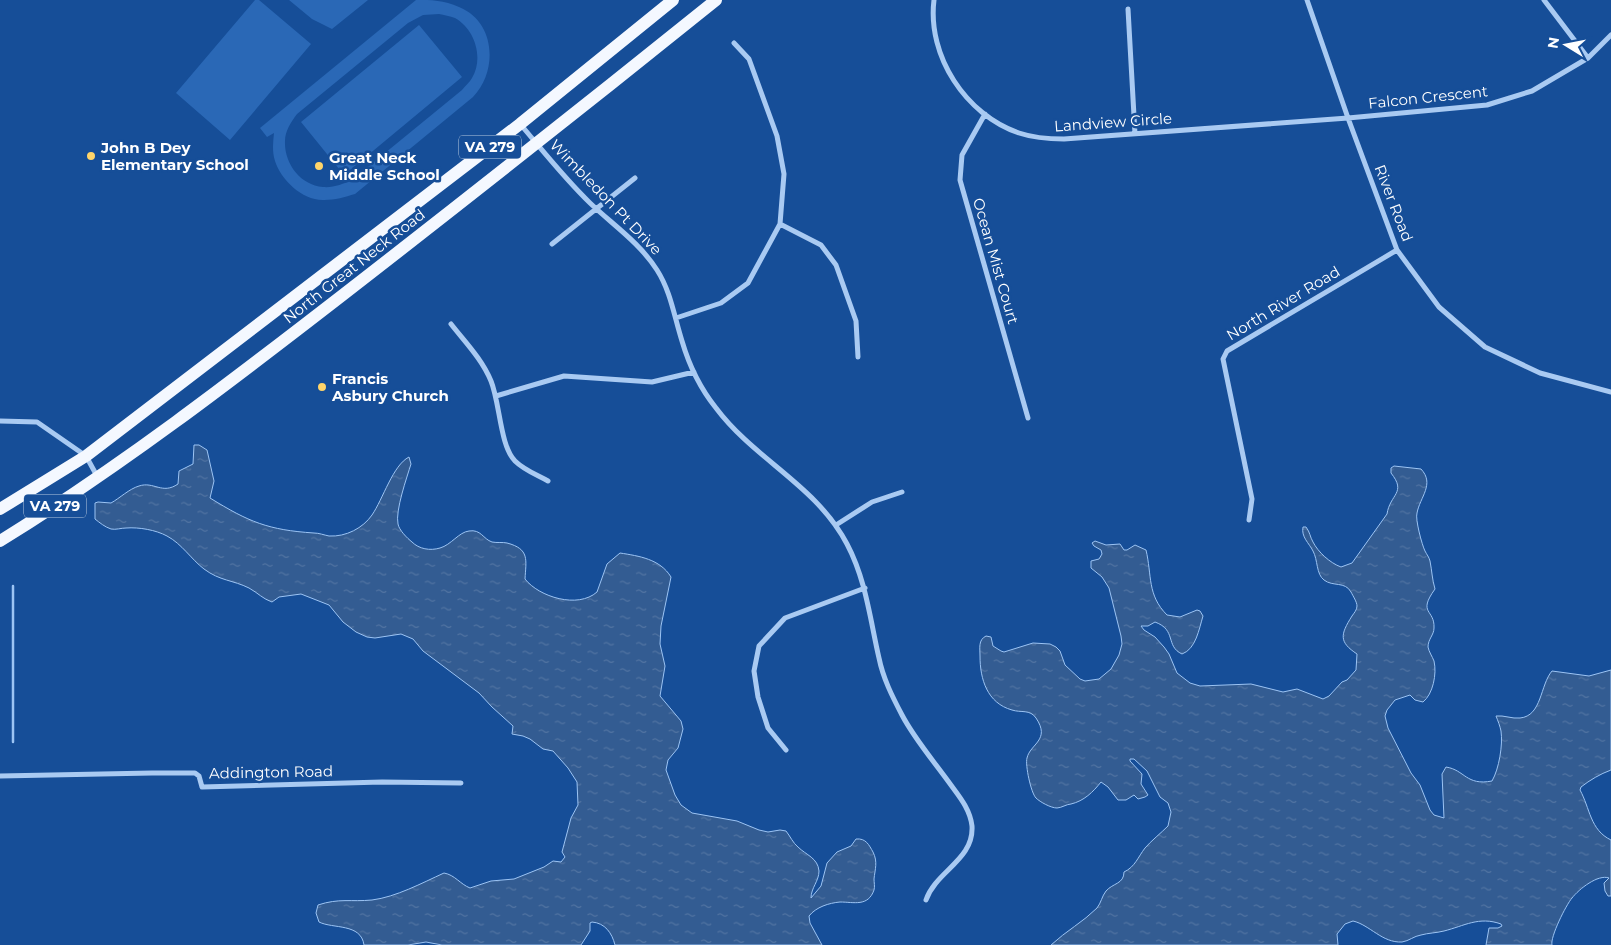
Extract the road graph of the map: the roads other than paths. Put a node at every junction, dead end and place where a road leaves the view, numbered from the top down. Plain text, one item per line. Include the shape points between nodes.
1 (672, 0) edge
2 (716, 0) edge
3 (934, 0) edge
4 (1307, 0) edge
5 (1544, 0) edge
6 (1128, 9) dead end
7 (1611, 35) edge
8 (734, 43) dead end
9 (1588, 58) junction
10 (985, 114) junction
11 (1348, 118) junction
12 (520, 124) junction
13 (1135, 134) junction
14 (538, 144) junction
15 (635, 178) dead end
16 (597, 209) junction
17 (780, 224) junction
18 (552, 244) dead end
19 (1397, 250) junction
20 (676, 318) junction
21 (451, 324) dead end
22 (858, 357) dead end
23 (694, 372) junction
24 (1611, 392) edge
25 (496, 396) junction
26 (1028, 418) dead end
27 (0, 421) edge
28 (86, 456) junction
29 (98, 478) junction
30 (548, 481) dead end
31 (902, 492) dead end
32 (0, 509) edge
33 (1249, 520) dead end
34 (836, 525) junction
35 (0, 542) edge
36 (865, 588) junction
37 (786, 750) dead end
38 (0, 776) edge
39 (461, 783) dead end
40 (926, 900) dead end

1 - 12 main road, North Great Neck Road / VA 279
2 - 14 main road, North Great Neck Road / VA 279
3 - 10 street, Landview Circle via 934,24 943,58 962,93
4 - 11 street, River Road
5 - 9 street
6 - 13 street
7 - 9 street, Falcon Crescent
8 - 17 street via 749,59 777,136 784,174
9 - 11 street, Falcon Crescent via 1532,91 1487,105
10 - 13 street, Landview Circle via 1017,132 1048,139
10 - 26 street, Ocean Mist Court via 962,155 960,180
11 - 13 street, Landview Circle
11 - 19 street, River Road
12 - 14 street, Wimbledon Pt Drive
12 - 28 main road, North Great Neck Road / VA 279
14 - 16 street, Wimbledon Pt Drive via 570,183
14 - 29 main road, North Great Neck Road / VA 279 via 235,378
15 - 16 street
16 - 18 street
16 - 20 street, Wimbledon Pt Drive via 648,256 665,284
17 - 20 street via 748,283 720,303
17 - 22 street via 821,245 836,265 856,321
19 - 24 street, River Road via 1438,307 1485,347 1540,373
19 - 33 street, North River Road via 1227,351 1223,359 1252,499
20 - 23 street, Wimbledon Pt Drive
21 - 25 street via 481,362
23 - 25 street via 652,382 564,376
23 - 34 street, Wimbledon Pt Drive via 728,423 799,484
25 - 30 street via 508,452 520,466
27 - 28 street via 37,422
28 - 29 street
28 - 32 main road, North Great Neck Road / VA 279
29 - 35 main road, North Great Neck Road / VA 279
31 - 34 street via 872,502
34 - 36 street, Wimbledon Pt Drive via 857,564
36 - 37 street via 785,618 759,646 754,671 758,697 768,728
36 - 40 street, Wimbledon Pt Drive via 879,660 891,695 965,805 972,823 971,839 962,857 937,880
38 - 39 street, Addington Road via 195,774 199,776 202,788 382,782

